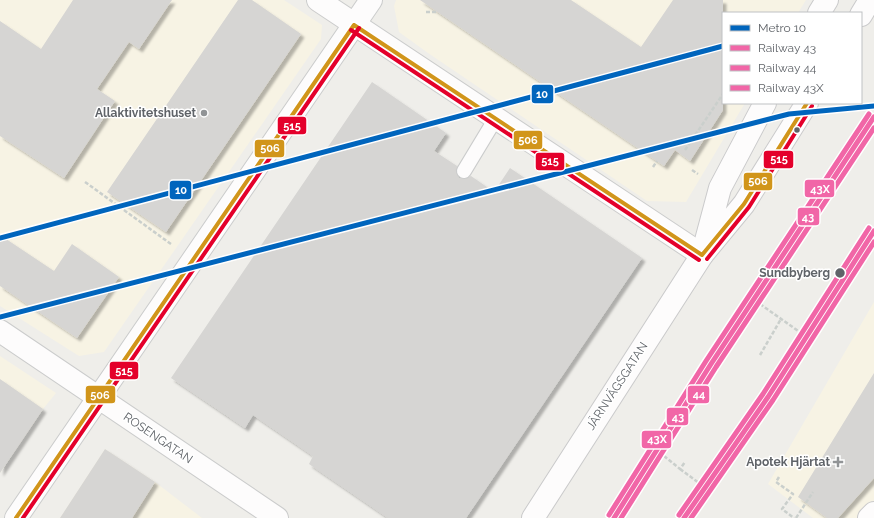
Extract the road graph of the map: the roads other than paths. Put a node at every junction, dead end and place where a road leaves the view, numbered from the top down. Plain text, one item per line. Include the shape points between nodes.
1 (318, 0) edge
2 (371, 0) edge
3 (827, 0) edge
4 (870, 0) edge
5 (820, 12) edge
6 (862, 13) edge
7 (354, 25) junction
8 (764, 104) edge
9 (805, 104) edge
10 (496, 118) junction
11 (464, 171) dead end
12 (702, 255) junction
13 (0, 331) edge
14 (98, 398) junction
15 (874, 513) edge
16 (16, 518) edge
17 (277, 518) edge
18 (533, 518) edge
19 (869, 518) edge

1 - 7 street
2 - 7 street
3 - 5 street
4 - 6 street
7 - 10 street
7 - 14 street
8 - 12 street, JÄRNVÄGSGATAN via 720,188
9 - 12 street, JÄRNVÄGSGATAN via 744,204
10 - 11 lane
10 - 12 street
12 - 18 street, JÄRNVÄGSGATAN
13 - 14 street, ROSENGATAN
14 - 16 street
14 - 17 street, ROSENGATAN
15 - 19 street

